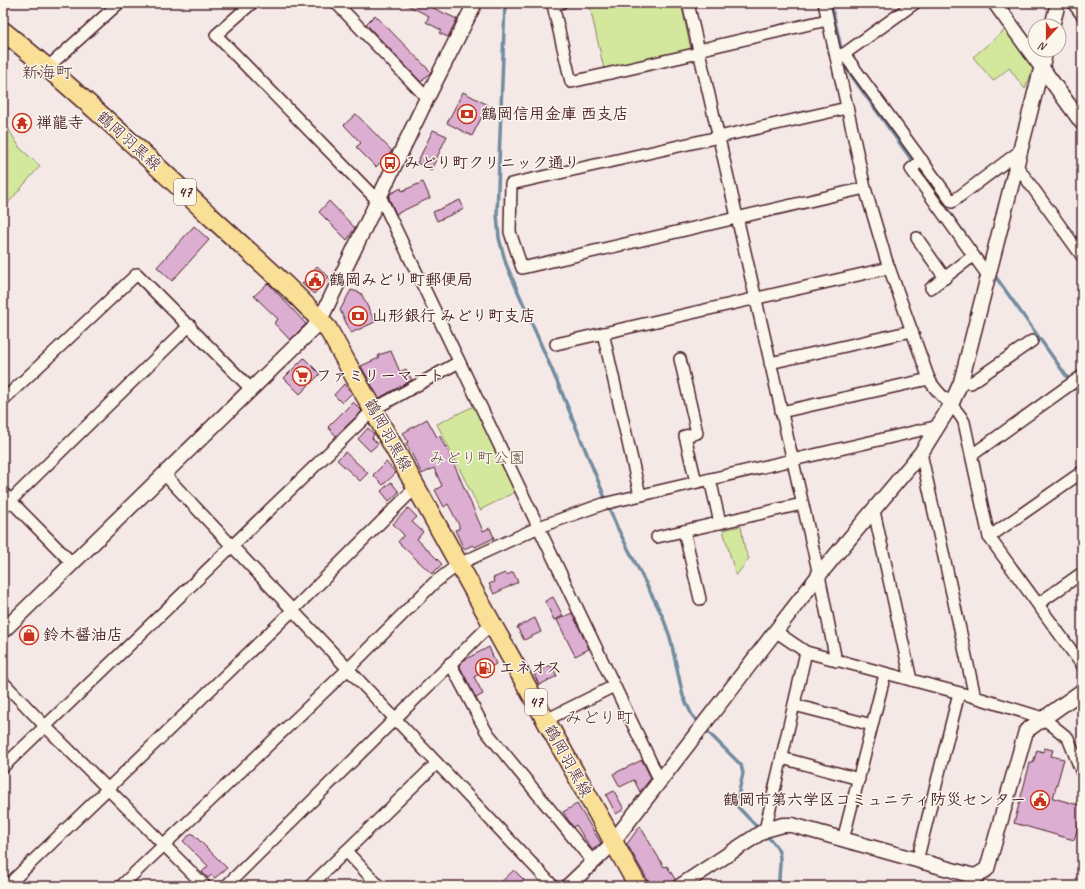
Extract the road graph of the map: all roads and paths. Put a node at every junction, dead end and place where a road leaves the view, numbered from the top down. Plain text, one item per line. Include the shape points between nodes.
1 (119, 3) edge
2 (252, 3) edge
3 (336, 3) edge
4 (475, 3) edge
5 (561, 3) edge
6 (688, 3) edge
7 (824, 3) edge
8 (915, 3) edge
9 (995, 3) edge
10 (1058, 3) edge
11 (1073, 3) edge
12 (1082, 15) edge
13 (1054, 18) edge
14 (828, 20) junction
15 (3, 31) edge
16 (699, 51) junction
17 (840, 55) junction
18 (1044, 58) edge
19 (48, 67) junction
20 (1041, 67) junction
21 (427, 98) junction
22 (847, 108) junction
23 (1082, 123) edge
24 (718, 137) junction
25 (1020, 151) junction
26 (922, 160) junction
27 (1016, 166) junction
28 (866, 188) junction
29 (379, 198) junction
30 (737, 219) junction
31 (917, 238) dead end
32 (973, 256) junction
33 (1082, 256) edge
34 (889, 268) junction
35 (989, 277) junction
36 (945, 278) junction
37 (931, 288) dead end
38 (755, 299) junction
39 (319, 319) junction
40 (190, 325) junction
41 (912, 331) junction
42 (603, 333) junction
43 (1032, 341) dead end
44 (556, 344) dead end
45 (680, 359) dead end
46 (459, 362) junction
47 (770, 363) junction
48 (1082, 376) edge
49 (929, 379) junction
50 (961, 382) junction
51 (251, 389) junction
52 (3, 400) edge
53 (951, 405) junction
54 (374, 409) junction
55 (781, 412) junction
56 (939, 426) junction
57 (921, 453) junction
58 (972, 455) junction
59 (792, 460) junction
60 (1082, 472) edge
61 (164, 474) junction
62 (710, 479) junction
63 (696, 482) junction
64 (416, 487) junction
65 (640, 495) junction
66 (6, 500) edge
67 (802, 504) junction
68 (874, 511) junction
69 (720, 523) junction
70 (539, 527) junction
71 (684, 531) junction
72 (657, 537) dead end
73 (989, 537) junction
74 (231, 545) junction
75 (72, 563) junction
76 (459, 564) junction
77 (1082, 573) edge
78 (819, 575) junction
79 (700, 599) dead end
80 (1038, 604) junction
81 (293, 610) junction
82 (492, 623) junction
83 (3, 631) edge
84 (775, 631) junction
85 (806, 652) junction
86 (836, 661) junction
87 (450, 663) junction
88 (1082, 665) edge
89 (348, 668) junction
90 (885, 674) junction
91 (911, 680) junction
92 (3, 682) edge
93 (614, 686) junction
94 (1082, 691) edge
95 (959, 693) junction
96 (975, 697) junction
97 (794, 705) junction
98 (1043, 718) junction
99 (396, 719) junction
100 (546, 720) junction
101 (872, 725) junction
102 (45, 726) junction
103 (782, 758) junction
104 (437, 763) junction
105 (3, 767) edge
106 (1082, 773) edge
107 (859, 779) junction
108 (660, 781) junction
109 (108, 788) junction
110 (762, 833) junction
111 (613, 840) junction
112 (843, 840) junction
113 (164, 844) junction
114 (346, 851) junction
115 (916, 861) junction
116 (593, 862) junction
117 (7, 886) edge
118 (121, 886) edge
119 (205, 886) edge
120 (226, 886) edge
121 (310, 886) edge
122 (379, 886) edge
123 (553, 886) edge
124 (568, 886) edge
125 (638, 886) edge
126 (680, 886) edge

1 - 19 street
2 - 29 street via 216,35
3 - 21 street
4 - 21 street
5 - 16 street via 553,5 571,82
6 - 16 street
7 - 14 street
8 - 17 street
9 - 20 street
10 - 13 street
11 - 12 street
14 - 16 street
14 - 17 street
15 - 19 main road, 鶴岡羽黒線 / 47
16 - 24 street
17 - 22 street
17 - 26 street
18 - 20 street
19 - 39 main road, 鶴岡羽黒線 / 47 via 164,172
20 - 23 street
20 - 25 street
21 - 29 street
22 - 24 street
22 - 28 street
24 - 30 street
24 - 30 street via 511,184 510,232 522,268
25 - 26 street via 952,202
25 - 27 street
26 - 32 street via 910,169
27 - 33 street
27 - 35 street
28 - 30 street
28 - 34 street
29 - 39 street
29 - 46 street
30 - 38 street
31 - 36 street
32 - 35 street
32 - 36 street
34 - 38 street
34 - 41 street
35 - 50 street
36 - 37 street
38 - 42 street
38 - 47 street
39 - 51 street via 313,329
39 - 54 main road, 鶴岡羽黒線 / 47 via 344,356
40 - 51 street
40 - 52 street via 137,274
40 - 66 street
41 - 47 street
41 - 49 street
42 - 44 street
42 - 65 street
43 - 50 street via 971,383
45 - 63 street via 697,433 685,436
46 - 54 street
46 - 70 street
47 - 55 street
48 - 58 street
49 - 53 street via 935,390
49 - 55 street
50 - 53 street
51 - 61 street
53 - 56 street
53 - 58 street via 960,413 964,422
54 - 64 main road, 鶴岡羽黒線 / 47
54 - 74 street
55 - 59 street
56 - 57 street
56 - 59 street
57 - 68 street
57 - 96 street
58 - 73 street
59 - 62 street
59 - 67 street
60 - 73 street
61 - 74 street
61 - 75 street
62 - 63 street
62 - 69 street
63 - 65 street
64 - 76 main road, 鶴岡羽黒線 / 47
64 - 81 street
65 - 70 street via 603,504
66 - 75 street
67 - 69 street
67 - 78 street
68 - 78 street
68 - 91 street
69 - 71 street
70 - 76 street
70 - 93 street
71 - 72 street
71 - 79 street
73 - 80 street
74 - 81 street
74 - 102 street
75 - 83 street
76 - 82 main road, 鶴岡羽黒線 / 47
76 - 89 street via 434,583
77 - 80 street
78 - 84 street
78 - 86 street
80 - 88 street
81 - 89 street
81 - 109 street
82 - 87 street
82 - 100 main road, 鶴岡羽黒線 / 47
84 - 85 street
84 - 108 street
85 - 86 street
85 - 97 street
86 - 90 street
87 - 99 street
87 - 116 street via 486,730
89 - 99 street
89 - 113 street
90 - 91 street
90 - 101 street
91 - 95 street
92 - 102 street
93 - 100 street
93 - 108 street
94 - 98 street
95 - 96 street
95 - 115 street
96 - 98 street
97 - 101 street
97 - 103 street
98 - 106 street via 1068,738
98 - 115 street via 1026,731 987,870 976,876
99 - 104 street
99 - 120 street
100 - 111 main road, 鶴岡羽黒線 / 47
101 - 107 street
102 - 105 street
102 - 109 street
103 - 107 street
103 - 110 street
104 - 114 street
104 - 123 street
107 - 112 street
108 - 111 street
109 - 113 street
109 - 117 street
110 - 112 street via 783,825 792,825
110 - 126 street
111 - 116 street
111 - 125 main road, 鶴岡羽黒線 / 47
112 - 115 street
113 - 118 street
113 - 119 street
114 - 121 street
114 - 122 street
116 - 124 street

